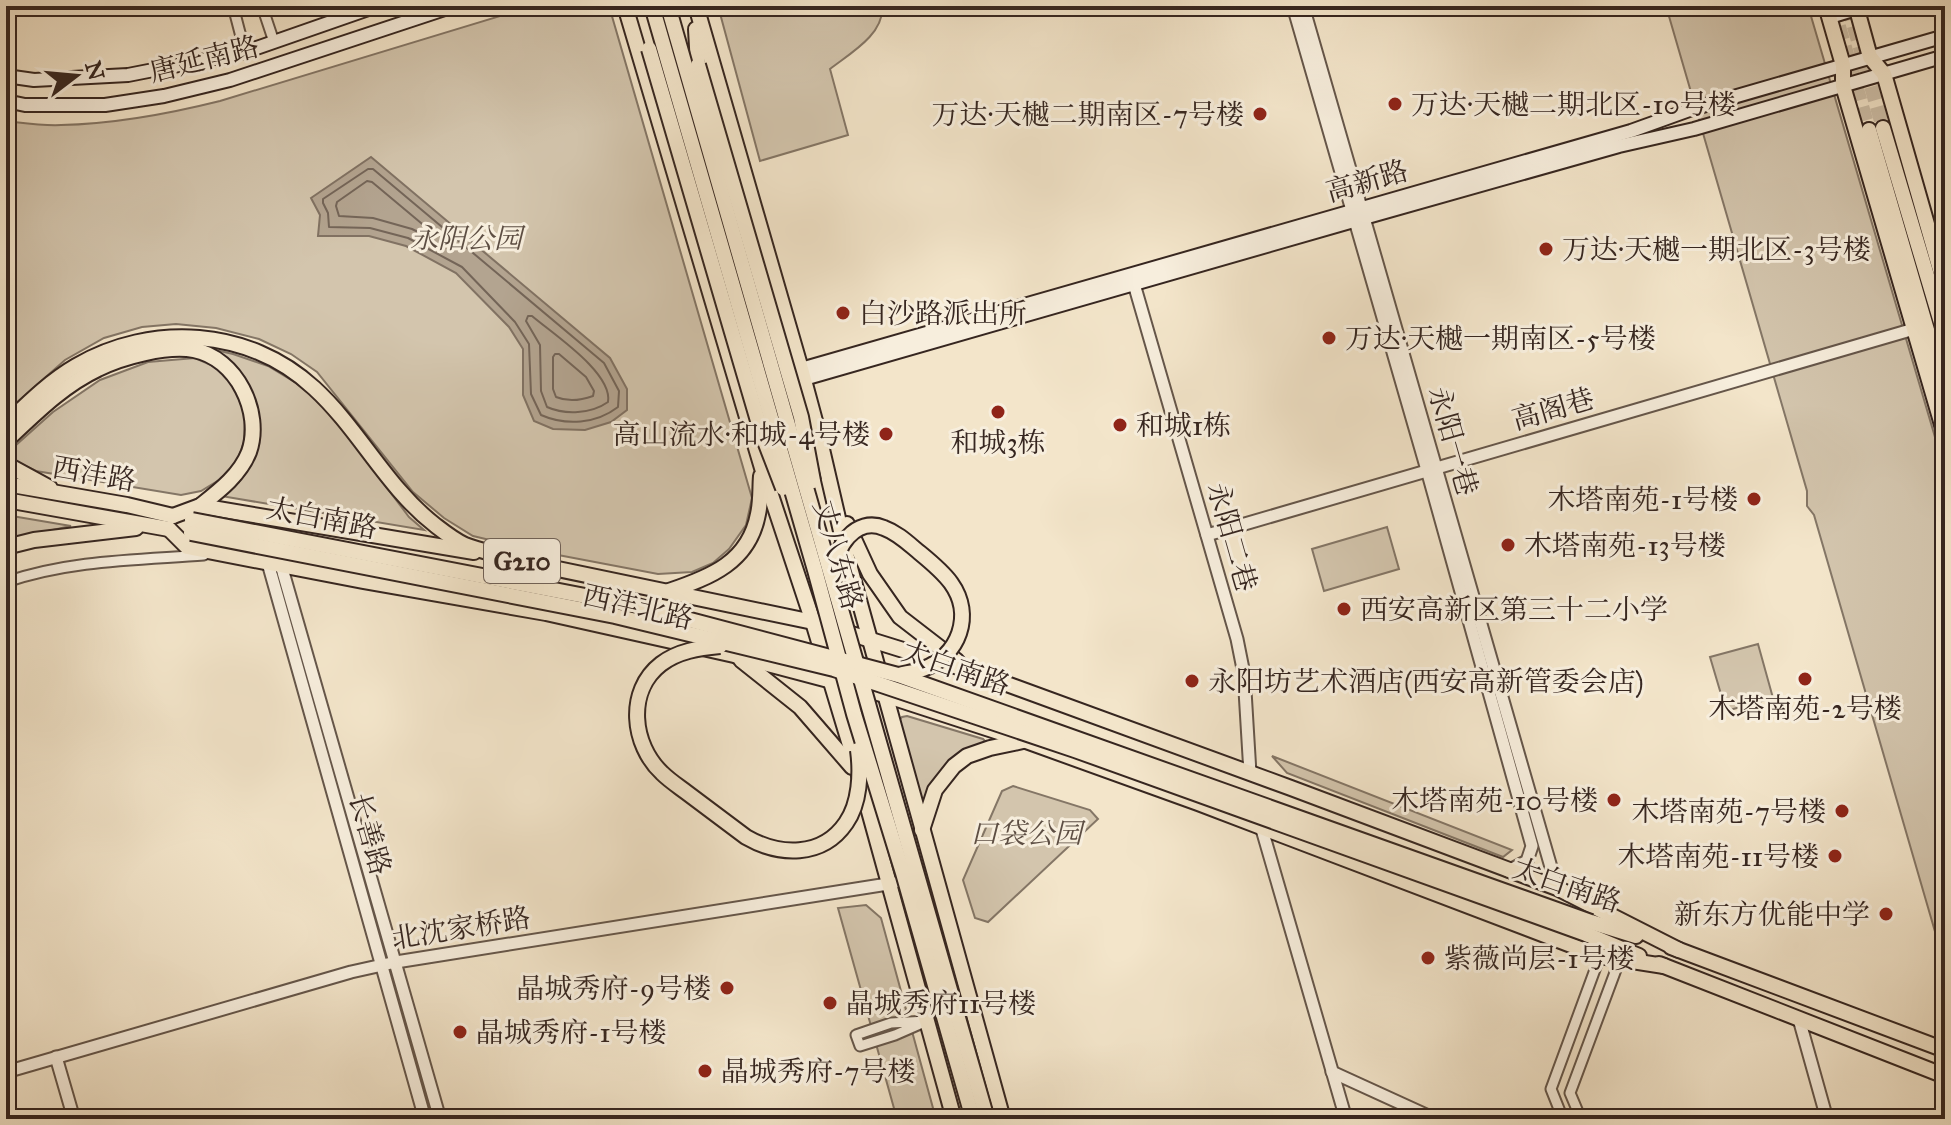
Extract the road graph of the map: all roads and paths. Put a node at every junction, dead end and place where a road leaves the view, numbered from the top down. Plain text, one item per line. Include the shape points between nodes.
1 (135, 6) edge
2 (214, 6) edge
3 (233, 6) edge
4 (262, 6) edge
5 (377, 6) edge
6 (454, 6) edge
7 (652, 6) edge
8 (668, 6) edge
9 (695, 6) edge
10 (1293, 6) edge
11 (1303, 6) edge
12 (1856, 8) edge
13 (626, 10) edge
14 (1828, 11) edge
15 (1945, 36) edge
16 (274, 42) junction
17 (245, 52) junction
18 (1945, 56) edge
19 (1870, 57) junction
20 (1843, 65) junction
21 (1884, 74) junction
22 (6, 76) edge
23 (1843, 86) junction
24 (6, 101) edge
25 (1357, 214) junction
26 (1132, 279) junction
27 (1945, 287) edge
28 (1914, 329) junction
29 (1945, 336) edge
30 (802, 374) junction
31 (1945, 392) edge
32 (42, 399) junction
33 (6, 424) edge
34 (1945, 435) edge
35 (6, 441) edge
36 (6, 464) edge
37 (762, 468) junction
38 (1431, 469) junction
39 (6, 484) edge
40 (831, 489) junction
41 (61, 494) junction
42 (6, 500) edge
43 (200, 506) junction
44 (171, 522) junction
45 (151, 526) junction
46 (191, 527) junction
47 (1207, 535) junction
48 (6, 547) edge
49 (222, 553) junction
50 (506, 557) junction
51 (828, 560) junction
52 (275, 564) junction
53 (815, 570) junction
54 (6, 582) edge
55 (668, 592) junction
56 (838, 597) junction
57 (813, 622) junction
58 (870, 640) junction
59 (733, 650) junction
60 (974, 672) junction
61 (898, 675) junction
62 (830, 679) junction
63 (885, 695) junction
64 (854, 714) junction
65 (1026, 741) junction
66 (1250, 773) junction
67 (859, 775) junction
68 (1261, 826) junction
69 (922, 830) junction
70 (1508, 871) junction
71 (934, 875) junction
72 (889, 885) junction
73 (1557, 888) junction
74 (1588, 928) junction
75 (1679, 950) junction
76 (1600, 956) junction
77 (1620, 959) junction
78 (396, 962) junction
79 (382, 965) junction
80 (1664, 966) junction
81 (1799, 1019) junction
82 (927, 1021) junction
83 (1945, 1050) edge
84 (56, 1057) junction
85 (6, 1072) edge
86 (1332, 1072) junction
87 (1945, 1076) edge
88 (74, 1119) edge
89 (425, 1119) edge
90 (440, 1119) edge
91 (954, 1119) edge
92 (973, 1119) edge
93 (987, 1119) edge
94 (1003, 1119) edge
95 (1346, 1119) edge
96 (1435, 1119) edge
97 (1563, 1119) edge
98 (1581, 1119) edge
99 (1827, 1119) edge

1 - 2 street
3 - 17 street
4 - 16 street
5 - 16 main road, 唐延南路
6 - 24 main road, 唐延南路 via 230,80 164,96 105,105
7 - 53 main road, 丈八东路, bridge
8 - 51 main road, 丈八东路, bridge
9 - 30 main road
9 - 51 main road, bridge via 698,65 801,417
10 - 25 street, 永阳一巷
11 - 25 street, 永阳一巷
12 - 14 main road
12 - 19 main road
13 - 37 main road
13 - 53 main road, bridge via 649,49 761,431
14 - 20 main road
15 - 19 main road, 高新路
16 - 17 main road, 唐延南路
17 - 22 main road, 唐延南路 via 128,75 34,80
18 - 21 main road, 高新路
19 - 20 main road, 高新路
19 - 21 main road
20 - 23 main road
20 - 25 main road, 高新路
21 - 23 main road, 高新路
21 - 27 main road
23 - 25 main road, 高新路
23 - 28 main road
25 - 26 main road, 高新路
25 - 38 street, 永阳一巷
26 - 30 main road, 高新路
26 - 47 street, 永阳二巷
28 - 34 main road
28 - 38 street, 高阁巷
29 - 31 main road via 1876,129
30 - 40 main road
32 - 33 main road
32 - 35 main road
32 - 43 main road via 134,356 193,350 214,357 240,385 253,424 249,451 238,471
32 - 50 main road via 87,360 111,349 162,338 225,340 259,352 313,387 423,516 464,545
36 - 41 main road
37 - 55 main road via 758,514 738,555 723,569
37 - 57 main road
38 - 47 street, 高阁巷
38 - 70 street, 永阳一巷 via 1532,846 1527,861
38 - 73 street, 永阳一巷
39 - 41 main road, 西沣路
40 - 58 main road
40 - 60 main road via 870,574 900,617
41 - 44 main road, 西沣路 via 127,505
42 - 45 main road, 西沣路
43 - 44 main road, 西沣北路 / G210
43 - 50 main road, 西沣北路 / G210
44 - 45 main road, 西沣路
44 - 46 main road
44 - 49 main road, 西沣北路 via 187,547
45 - 48 main road
46 - 59 main road, 太白南路, bridge via 615,616
46 - 61 main road, 太白南路, bridge via 637,606
47 - 66 street, 永阳二巷 via 1244,674
49 - 52 main road, 西沣北路
49 - 54 street via 97,562
50 - 55 main road, 西沣北路 / G210
51 - 56 main road, 丈八东路, bridge
52 - 59 main road, 西沣北路
52 - 78 street, 长善路
52 - 79 street, 长善路
53 - 64 main road, 丈八东路, bridge
55 - 57 main road, 西沣北路 / G210
56 - 61 main road, bridge via 839,551 856,529 868,526 882,526 900,537 952,585 961,604 958,641 924,669
56 - 93 main road, 丈八东路, bridge
57 - 58 main road, 西沣北路 / G210
57 - 62 main road
58 - 60 main road, 太白南路
58 - 63 main road
59 - 62 main road, 西沣北路
59 - 64 main road, bridge via 700,647 660,665 645,682 637,707 638,733 661,773 759,845 781,851 816,847 846,823 856,803 860,765
59 - 67 main road via 800,707
59 - 74 main road, 太白南路, bridge via 834,669
60 - 66 main road, 太白南路
61 - 74 main road, 太白南路, bridge
62 - 63 main road, 西沣北路
62 - 67 main road
63 - 65 main road, 太白南路
63 - 69 main road
64 - 92 main road, 丈八东路, bridge
65 - 68 main road, 太白南路
65 - 69 main road via 990,748 954,766 935,790
66 - 70 main road, 太白南路
67 - 72 main road
68 - 76 main road, 太白南路
68 - 86 street
69 - 71 main road
70 - 73 main road, 太白南路
71 - 72 street, 北沈家桥路
71 - 94 main road
72 - 78 street, 北沈家桥路
72 - 82 main road
73 - 75 main road, 太白南路
74 - 75 main road, 太白南路
74 - 80 main road, 太白南路
75 - 83 main road, 太白南路
76 - 77 main road, 太白南路
76 - 97 street via 1551,1089
77 - 80 main road, 太白南路
77 - 98 street via 1570,1093
78 - 79 street, 北沈家桥路
78 - 90 street, 长善路
79 - 84 street, 北沈家桥路
79 - 89 street, 长善路
80 - 81 main road, 太白南路
81 - 87 main road, 太白南路
81 - 99 street
82 - 82 street via 891,1023 856,1035 860,1046
82 - 91 main road
84 - 85 street, 北沈家桥路
84 - 88 street
86 - 95 street
86 - 96 street

